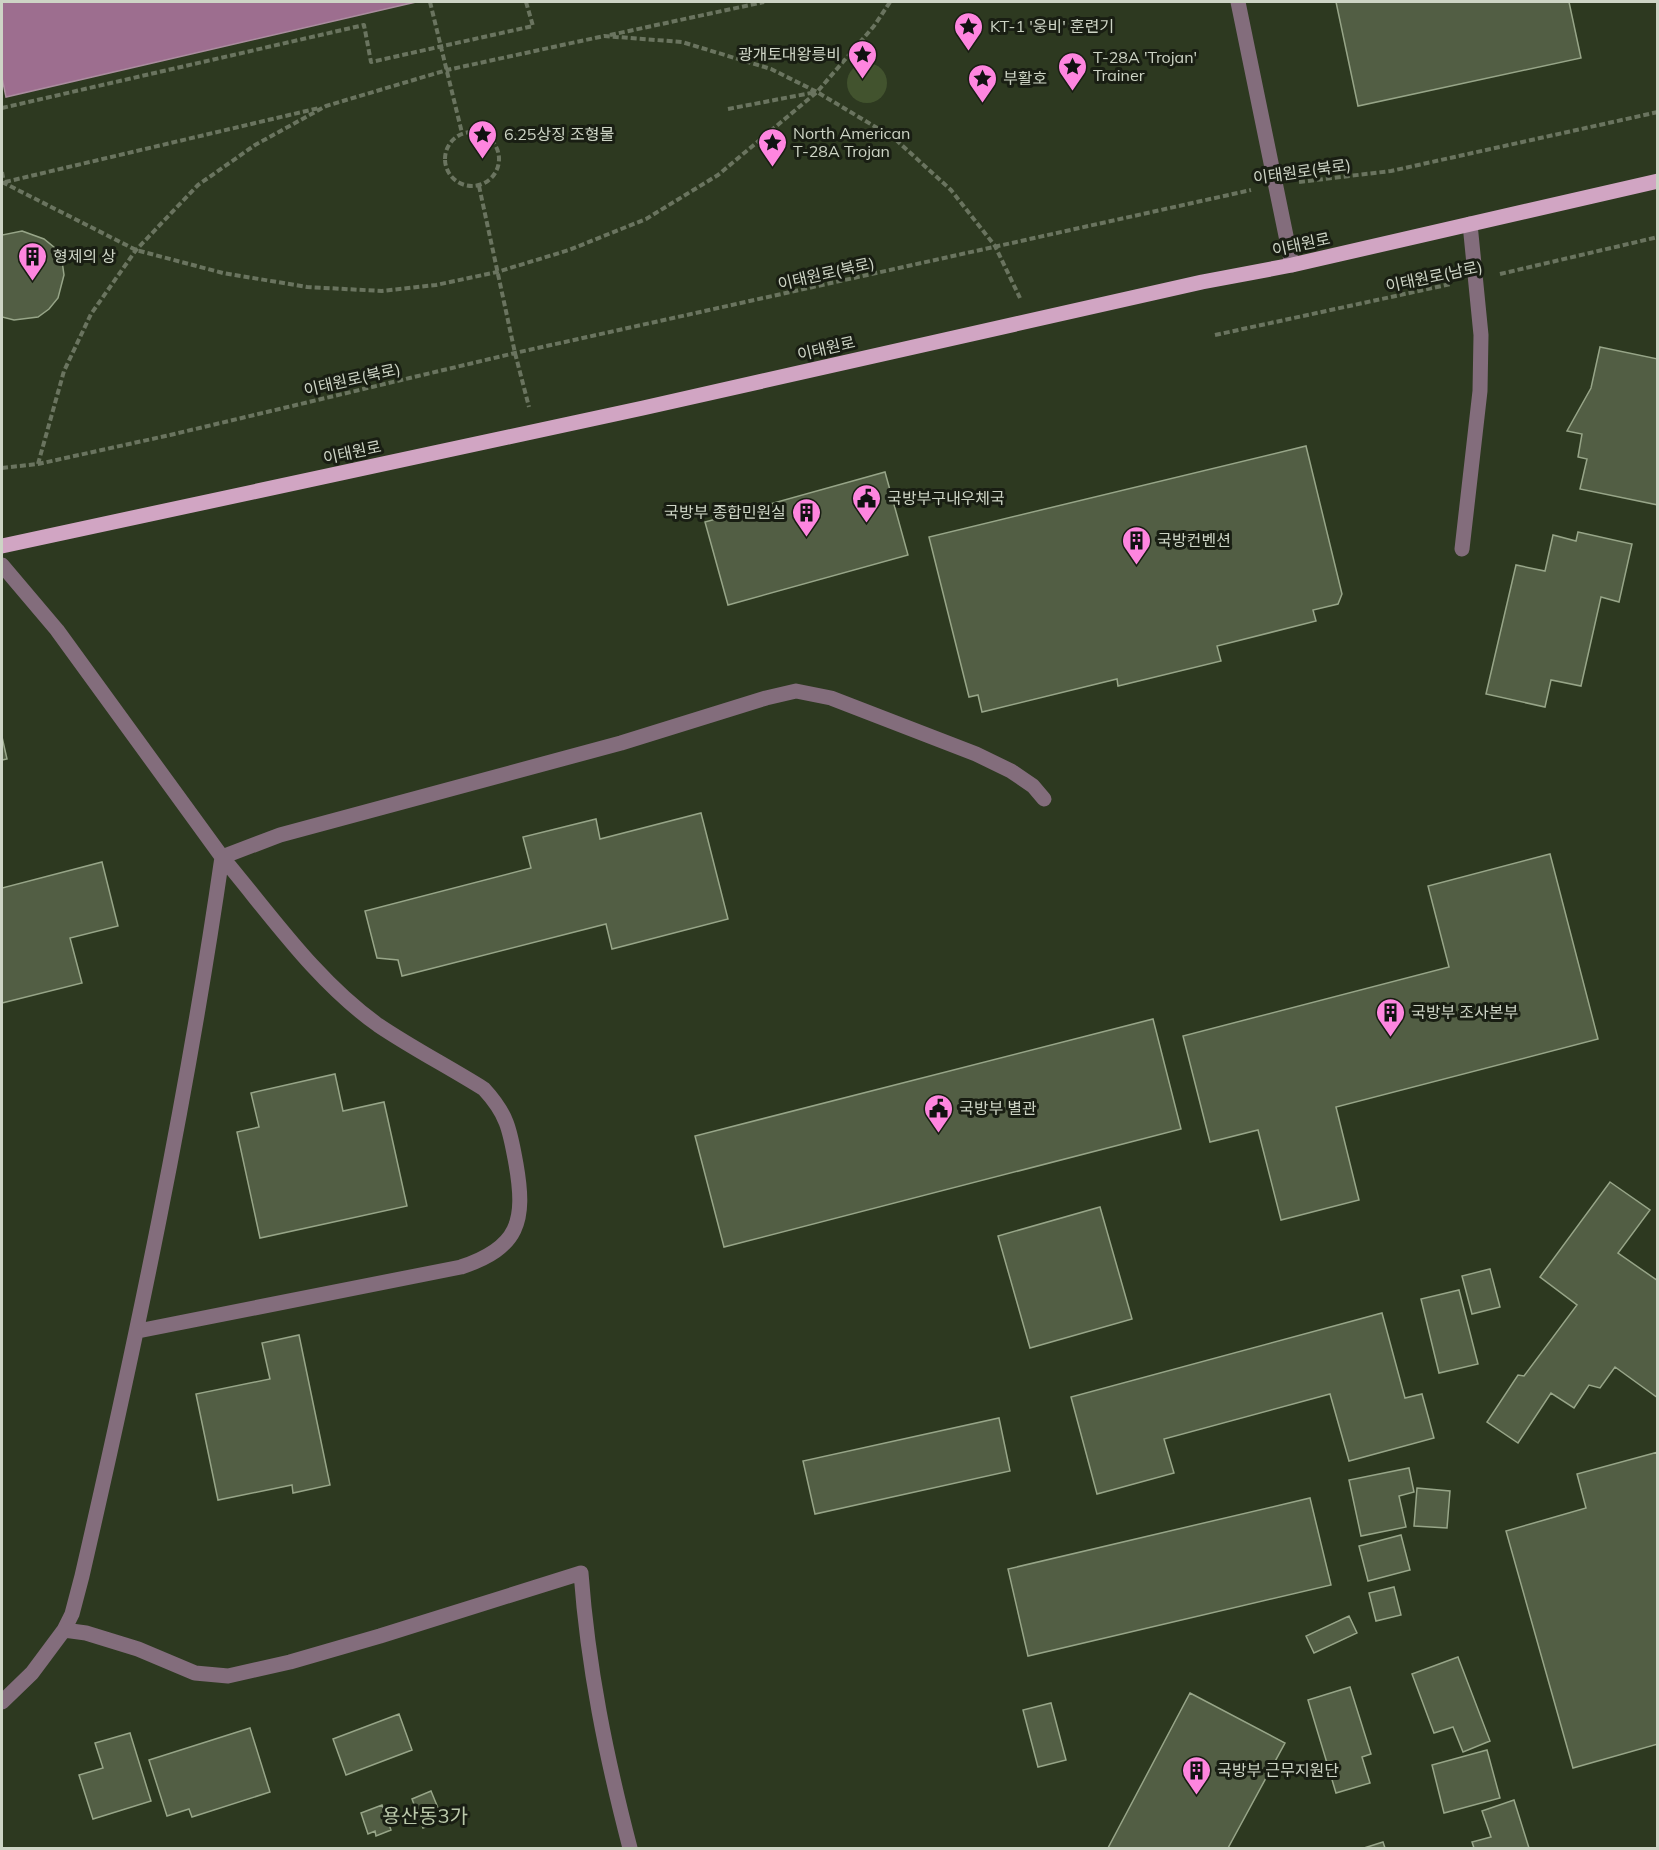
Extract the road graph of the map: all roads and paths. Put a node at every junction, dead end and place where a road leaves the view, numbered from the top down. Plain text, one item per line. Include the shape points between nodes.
1 (526, 2) edge
2 (764, 2) edge
3 (890, 2) edge
4 (1238, 2) edge
5 (430, 3) edge
6 (604, 36) junction
7 (441, 49) junction
8 (447, 70) junction
9 (817, 92) junction
10 (326, 106) junction
11 (2, 108) edge
12 (728, 109) dead end
13 (1658, 112) edge
14 (462, 133) junction
15 (2, 172) edge
16 (1658, 181) edge
17 (3, 183) edge
18 (1275, 184) junction
19 (479, 186) junction
20 (1470, 224) junction
21 (1658, 237) edge
22 (994, 246) junction
23 (136, 250) junction
24 (1292, 265) junction
25 (497, 272) junction
26 (1476, 279) junction
27 (1032, 321) junction
28 (1215, 335) dead end
29 (515, 353) junction
30 (536, 431) junction
31 (38, 464) junction
32 (2, 468) edge
33 (2, 546) edge
34 (1462, 549) dead end
35 (2, 565) edge
36 (1044, 800) dead end
37 (222, 857) junction
38 (138, 1331) junction
39 (64, 1630) junction
40 (2, 1702) edge
41 (630, 1848) edge

1 - 7 path via 533,26
2 - 6 path
3 - 9 path
4 - 18 lane
5 - 7 path
6 - 8 path
6 - 9 path via 682,42 771,69
7 - 8 path
7 - 11 path via 371,62 364,25
8 - 10 path
8 - 14 path
9 - 12 path
9 - 22 path via 894,138 951,190
9 - 25 path via 718,175 646,219 569,250
10 - 17 path
10 - 23 path via 255,145 198,185
13 - 18 path, 이태원로(북로) via 1391,171
14 - 19 path via 446,148 446,170 463,185
14 - 19 path via 475,131 488,136 496,146 500,159 496,172
15 - 17 path
16 - 20 main road, 이태원로
17 - 23 path
18 - 22 path, 이태원로(북로)
18 - 24 lane
19 - 25 path
20 - 24 main road, 이태원로
20 - 26 lane
21 - 26 path, 이태원로(남로)
22 - 27 path
22 - 29 path, 이태원로(북로)
23 - 25 path via 223,273 307,287 382,291
23 - 31 path via 91,314 64,371
24 - 27 main road, 이태원로
25 - 29 path
26 - 28 path, 이태원로(남로)
26 - 34 lane via 1482,335 1480,391
27 - 30 main road, 이태원로
29 - 30 path
29 - 31 path, 이태원로(북로)
30 - 33 main road, 이태원로
31 - 32 path, 이태원로(북로)
35 - 37 lane via 57,630
36 - 37 lane via 1033,786 1011,771 976,754 831,698 796,691 280,836
37 - 38 lane via 202,996
37 - 38 lane via 313,966 356,1006 377,1024 484,1089 498,1104 509,1122 521,1194 520,1215 501,1249 461,1267
38 - 39 lane via 82,1576
39 - 40 lane via 32,1673
39 - 41 lane via 138,1649 195,1673 228,1676 369,1639 581,1573 585,1631 601,1732

